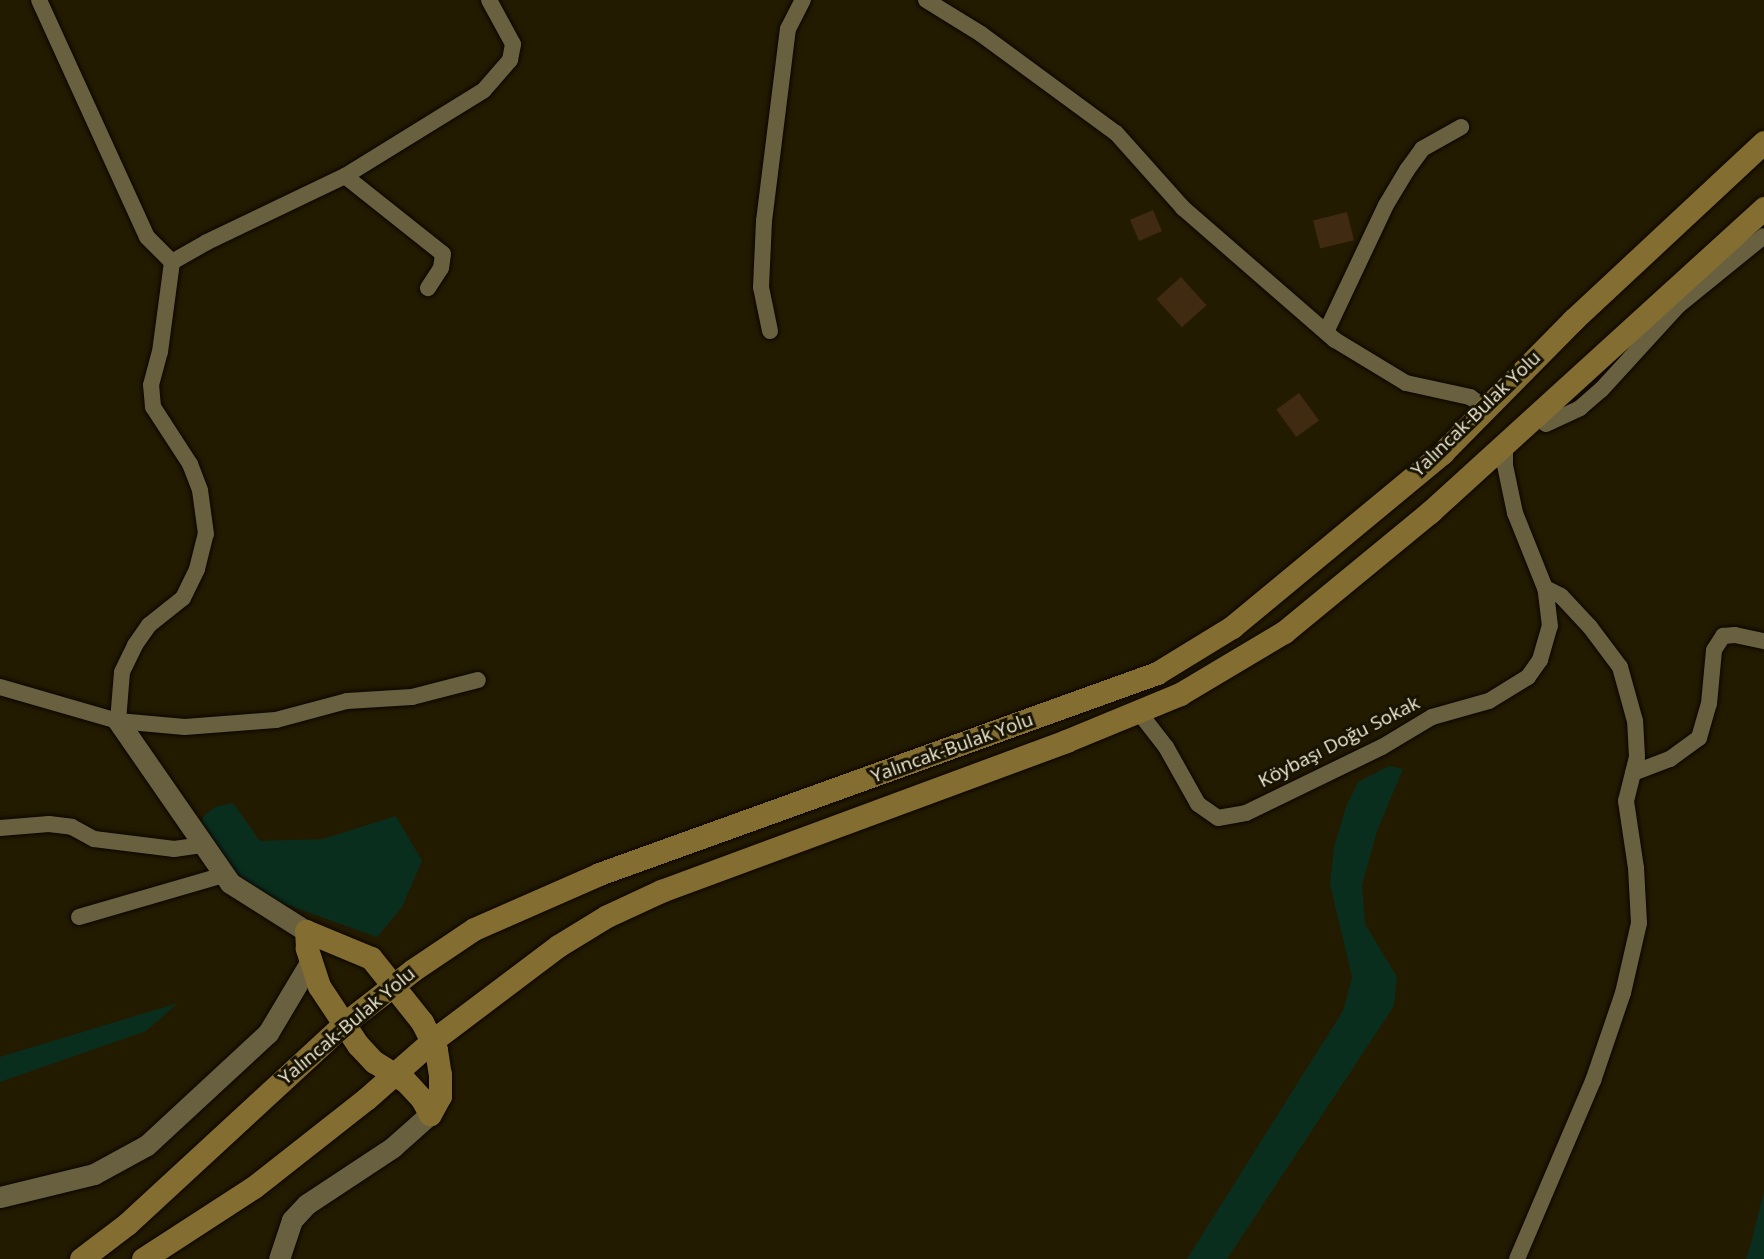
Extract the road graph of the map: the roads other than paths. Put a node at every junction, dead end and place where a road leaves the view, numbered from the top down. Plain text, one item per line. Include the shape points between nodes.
1 (39, 0) edge
2 (489, 0) edge
3 (803, 0) edge
4 (926, 0) edge
5 (1461, 127) dead end
6 (1764, 142) edge
7 (345, 176) junction
8 (1764, 208) edge
9 (1764, 236) edge
10 (173, 262) junction
11 (428, 288) dead end
12 (770, 331) dead end
13 (1326, 332) junction
14 (1486, 408) junction
15 (1546, 424) dead end
16 (1504, 443) junction
17 (1545, 588) junction
18 (1764, 641) edge
19 (478, 680) dead end
20 (0, 687) edge
21 (1138, 711) junction
22 (118, 721) junction
23 (1633, 773) junction
24 (0, 828) edge
25 (202, 845) junction
26 (224, 875) junction
27 (79, 917) dead end
28 (306, 930) junction
29 (311, 961) junction
30 (390, 986) junction
31 (345, 1023) junction
32 (432, 1041) junction
33 (395, 1074) junction
34 (430, 1114) junction
35 (0, 1197) edge
36 (81, 1259) edge
37 (144, 1259) edge
38 (278, 1259) edge
39 (1517, 1259) edge

1 - 10 street via 147,237
2 - 7 street via 513,44 510,60 484,90
3 - 12 street via 788,29 764,221 761,287
4 - 13 street via 981,34 1116,133 1183,208
5 - 13 street via 1422,149 1408,170 1386,205
6 - 14 main road, Yalıncak-Bulak Yolu
7 - 10 street
7 - 11 street via 443,254 441,268
8 - 16 main road, Yalıncak-Bulak Yolu
9 - 15 street via 1679,305 1601,390 1580,408
10 - 22 street via 151,386 153,407 190,464 200,490 206,534 183,598 149,625 130,654 122,672
13 - 14 street via 1406,383 1470,397
14 - 30 main road, Yalıncak-Bulak Yolu via 1441,453 1232,627 1157,673 562,890 474,929
16 - 17 street, Köybaşı Doğu Sokak via 1515,513
16 - 21 main road, Yalıncak-Bulak Yolu via 1430,512 1284,632 1180,694
17 - 21 street, Köybaşı Doğu Sokak via 1550,626 1540,660 1528,677 1489,701 1432,717 1382,747 1247,813 1218,818 1198,804 1166,747
17 - 23 street via 1561,596 1620,667 1634,721 1637,757
18 - 23 street via 1723,636 1714,650 1709,704 1699,738 1670,759
19 - 22 street via 412,697 346,701 276,720 185,727
20 - 22 street
21 - 32 main road, Yalıncak-Bulak Yolu via 661,891 607,916 558,946
22 - 25 street
23 - 39 street via 1626,801 1639,923 1623,993 1593,1081
24 - 25 street via 48,824 72,827 94,839 174,849
25 - 26 street
26 - 27 street
26 - 28 street via 247,896
28 - 29 main road
28 - 30 main road via 371,958
29 - 31 main road via 319,986
29 - 35 street via 268,1033 140,1150 94,1174
30 - 31 main road, Yalıncak-Bulak Yolu
30 - 32 main road via 415,1012
31 - 33 main road via 365,1055
31 - 36 main road, Yalıncak-Bulak Yolu via 127,1224
32 - 33 main road, Yalıncak-Bulak Yolu
32 - 34 main road via 441,1086
33 - 34 main road via 422,1099
33 - 37 main road, Yalıncak-Bulak Yolu via 254,1187
34 - 38 street via 393,1147 307,1204 292,1220

